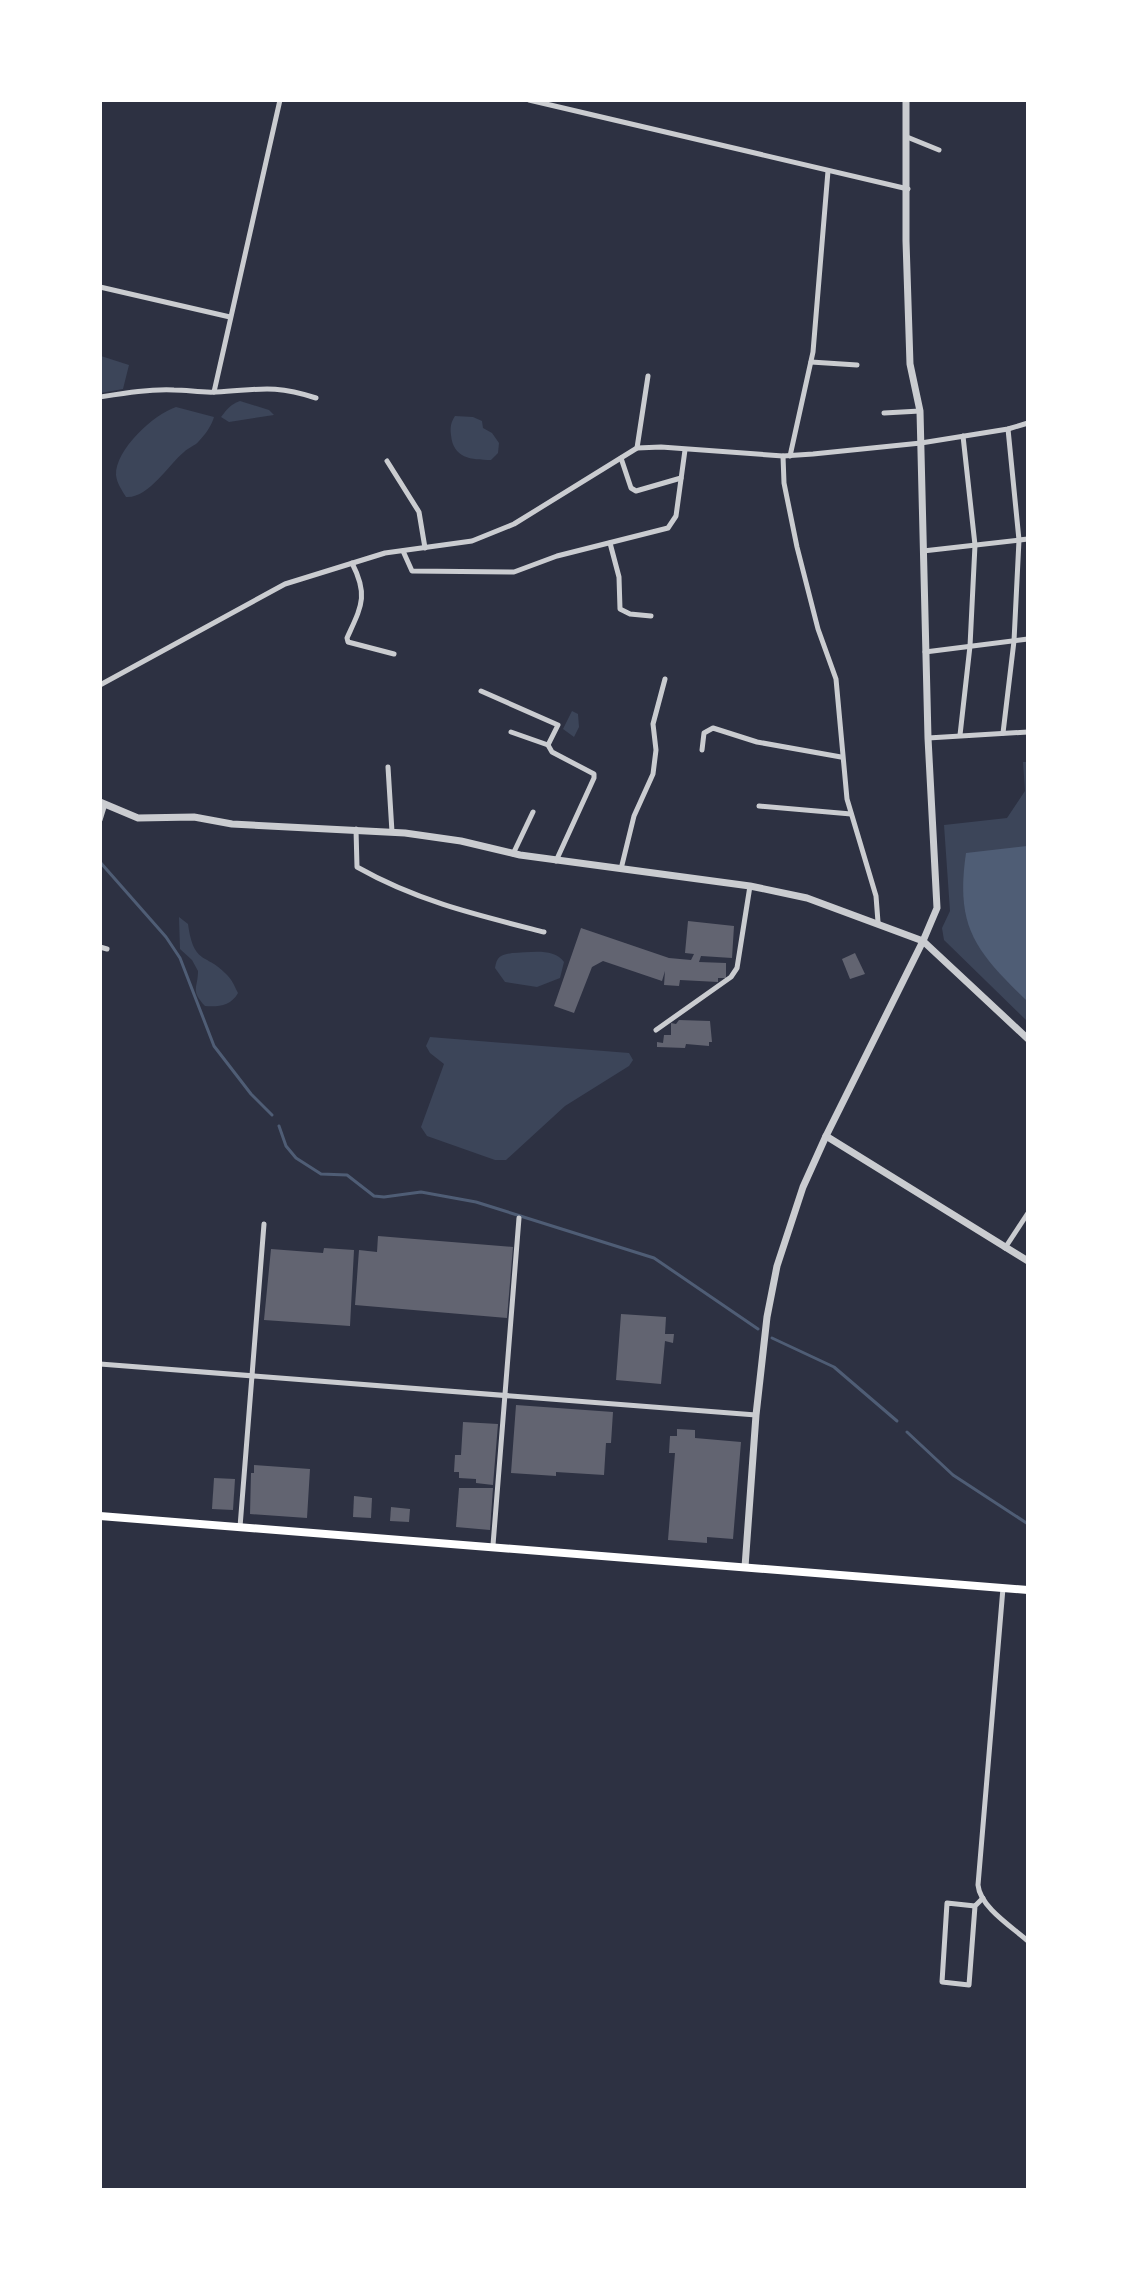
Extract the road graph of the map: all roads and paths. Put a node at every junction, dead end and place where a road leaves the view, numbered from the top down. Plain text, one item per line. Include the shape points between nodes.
1 (280, 100) edge
2 (529, 100) edge
3 (906, 100) edge
4 (907, 137) junction
5 (939, 150) dead end
6 (828, 171) junction
7 (908, 189) junction
8 (100, 287) edge
9 (230, 318) junction
10 (811, 362) junction
11 (857, 365) dead end
12 (648, 376) dead end
13 (214, 392) junction
14 (100, 397) edge
15 (316, 398) dead end
16 (920, 411) junction
17 (884, 413) dead end
18 (1028, 423) edge
19 (1008, 429) junction
20 (963, 436) junction
21 (921, 443) junction
22 (636, 448) junction
23 (685, 450) junction
24 (783, 456) junction
25 (790, 456) junction
26 (621, 458) junction
27 (387, 461) dead end
28 (681, 478) junction
29 (1028, 539) edge
30 (1019, 540) junction
31 (610, 543) junction
32 (975, 545) junction
33 (425, 548) junction
34 (403, 551) junction
35 (923, 551) junction
36 (352, 563) junction
37 (651, 616) dead end
38 (1028, 639) edge
39 (1014, 641) junction
40 (970, 646) junction
41 (925, 652) junction
42 (394, 654) dead end
43 (665, 679) dead end
44 (100, 685) edge
45 (481, 691) dead end
46 (511, 732) dead end
47 (1028, 732) edge
48 (1003, 733) junction
49 (960, 735) junction
50 (928, 738) junction
51 (548, 745) junction
52 (702, 750) dead end
53 (841, 757) junction
54 (388, 767) dead end
55 (103, 803) edge
56 (759, 806) dead end
57 (533, 812) dead end
58 (851, 814) junction
59 (100, 820) edge
60 (356, 829) junction
61 (392, 832) junction
62 (513, 854) junction
63 (556, 861) junction
64 (621, 869) junction
65 (750, 886) junction
66 (878, 922) junction
67 (544, 932) dead end
68 (923, 941) junction
69 (100, 947) edge
70 (107, 949) dead end
71 (656, 1030) dead end
72 (1028, 1039) edge
73 (826, 1136) junction
74 (1028, 1212) edge
75 (519, 1218) dead end
76 (264, 1224) dead end
77 (1005, 1248) junction
78 (1028, 1261) edge
79 (100, 1364) edge
80 (251, 1377) junction
81 (505, 1397) junction
82 (756, 1415) junction
83 (100, 1516) edge
84 (240, 1527) junction
85 (493, 1545) junction
86 (745, 1568) junction
87 (1003, 1588) junction
88 (1028, 1590) edge
89 (983, 1898) junction
90 (975, 1906) junction
91 (1028, 1941) edge

1 - 9 street
2 - 6 street
3 - 4 street
4 - 5 street
4 - 7 street
6 - 7 street
6 - 10 street
7 - 16 street via 910,364
8 - 9 street
9 - 13 street
10 - 11 street
10 - 25 street
12 - 22 street
13 - 14 street via 126,392
13 - 15 street via 258,387 288,389
16 - 17 street
16 - 21 street
18 - 19 street
19 - 20 street
19 - 30 street
20 - 21 street
20 - 32 street
21 - 25 street
21 - 35 street
22 - 23 street
22 - 26 street
23 - 24 street
23 - 28 street
24 - 25 street
24 - 53 street via 784,483 797,547 836,679
26 - 28 street via 631,488 636,491
26 - 33 street via 514,524 472,542
27 - 33 street via 419,512
28 - 31 street via 676,516 669,528
29 - 30 street
30 - 32 street
30 - 39 street
31 - 34 street via 514,572 489,573 412,571
31 - 37 street via 619,577 620,609
32 - 35 street
32 - 40 street
33 - 34 street
34 - 36 street
35 - 41 street
36 - 42 street via 363,592 348,642
36 - 44 street via 285,584
38 - 39 street
39 - 40 street
39 - 48 street
40 - 41 street
40 - 49 street
41 - 50 street
43 - 64 street via 653,724 653,774 633,816
45 - 51 street via 558,725
46 - 51 street
47 - 48 street
48 - 49 street
49 - 50 street
50 - 68 street via 937,908
51 - 63 street via 552,752 594,774
52 - 53 street via 704,733 713,728 757,742
53 - 58 street
54 - 61 street
55 - 59 street
55 - 60 street via 138,818 194,817 232,824
56 - 58 street
57 - 62 street
58 - 66 street via 876,896
60 - 61 street
60 - 67 street via 357,867 389,885 441,906
61 - 62 street via 461,841
62 - 63 street
63 - 64 street
64 - 65 street
65 - 66 street via 807,898
65 - 71 street via 737,968 731,977
66 - 68 street
68 - 72 street
68 - 73 street
69 - 70 street
73 - 77 street
73 - 82 street via 803,1186 777,1266
74 - 77 street
75 - 81 street
76 - 80 street
77 - 78 street
79 - 80 street
80 - 81 street
80 - 84 street
81 - 82 street
81 - 85 street
82 - 86 street
83 - 84 main road
84 - 85 main road
85 - 86 main road
86 - 87 main road
87 - 88 main road
87 - 89 street via 978,1885
89 - 90 street
89 - 91 street
90 - 90 street via 969,1985 942,1982 947,1903

